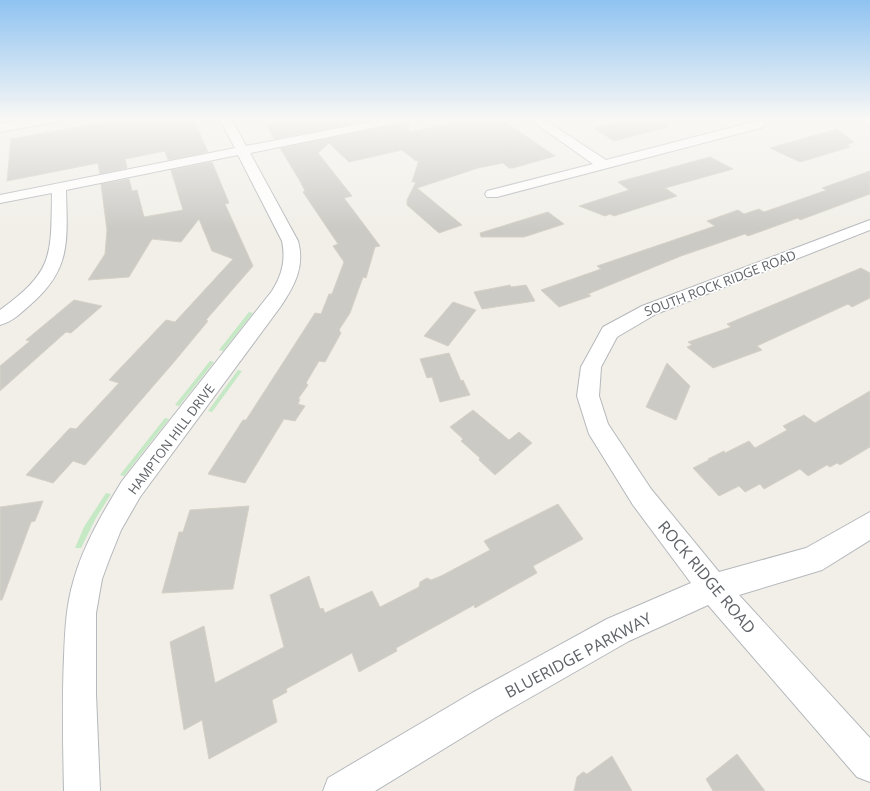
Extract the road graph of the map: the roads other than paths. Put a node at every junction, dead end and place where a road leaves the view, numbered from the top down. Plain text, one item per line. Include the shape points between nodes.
1 (223, 155) edge
2 (244, 155) edge
3 (590, 155) edge
4 (639, 155) edge
5 (604, 164) junction
6 (59, 188) junction
7 (492, 194) dead end
8 (0, 199) edge
9 (870, 225) edge
10 (0, 319) edge
11 (591, 367) joint
12 (870, 525) edge
13 (713, 588) junction
14 (870, 764) edge
15 (82, 791) edge
16 (341, 791) edge

1 - 6 street
2 - 15 street, HAMPTON HILL DRIVE via 290,241 293,257 290,272 281,293 131,489 101,545 88,579 81,613 79,694
3 - 5 street
4 - 5 street
5 - 7 street
6 - 8 street
6 - 10 street via 58,250 54,263 33,293
9 - 11 street, SOUTH ROCK RIDGE ROAD via 649,310 610,332
11 - 13 street, ROCK RIDGE ROAD via 588,396 597,427 642,497
12 - 13 street, BLUERIDGE PARKWAY via 812,560
13 - 14 street, ROCK RIDGE ROAD
13 - 16 street, BLUERIDGE PARKWAY via 618,630 484,705

